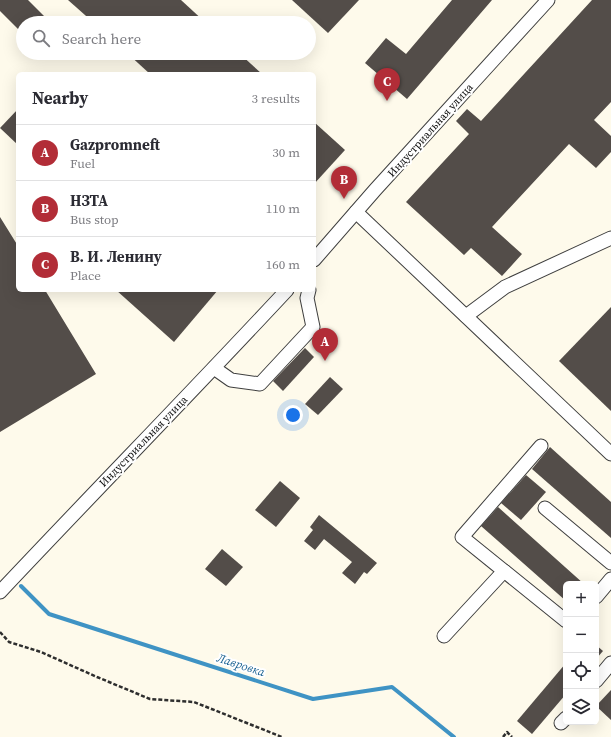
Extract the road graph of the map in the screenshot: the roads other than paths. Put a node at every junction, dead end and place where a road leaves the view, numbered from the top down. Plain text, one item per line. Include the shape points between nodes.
1 (548, 0) edge
2 (356, 212) junction
3 (611, 238) edge
4 (316, 260) edge
5 (284, 292) edge
6 (308, 292) edge
7 (466, 316) junction
8 (214, 368) junction
9 (541, 446) dead end
10 (611, 454) edge
11 (545, 508) dead end
12 (611, 563) edge
13 (504, 571) junction
14 (611, 579) edge
15 (0, 592) edge
16 (599, 593) edge
17 (563, 618) edge
18 (444, 636) dead end
19 (611, 663) edge
20 (599, 677) edge

1 - 2 street, Индустриальная улица
2 - 4 street, Индустриальная улица
2 - 7 street
3 - 7 street via 505,287
5 - 8 street, Индустриальная улица
6 - 8 street via 307,298 313,327 260,384 230,380
7 - 10 street
8 - 15 street, Индустриальная улица
9 - 13 street via 462,537
11 - 12 street
13 - 17 street
13 - 18 street
14 - 16 street
19 - 20 street

